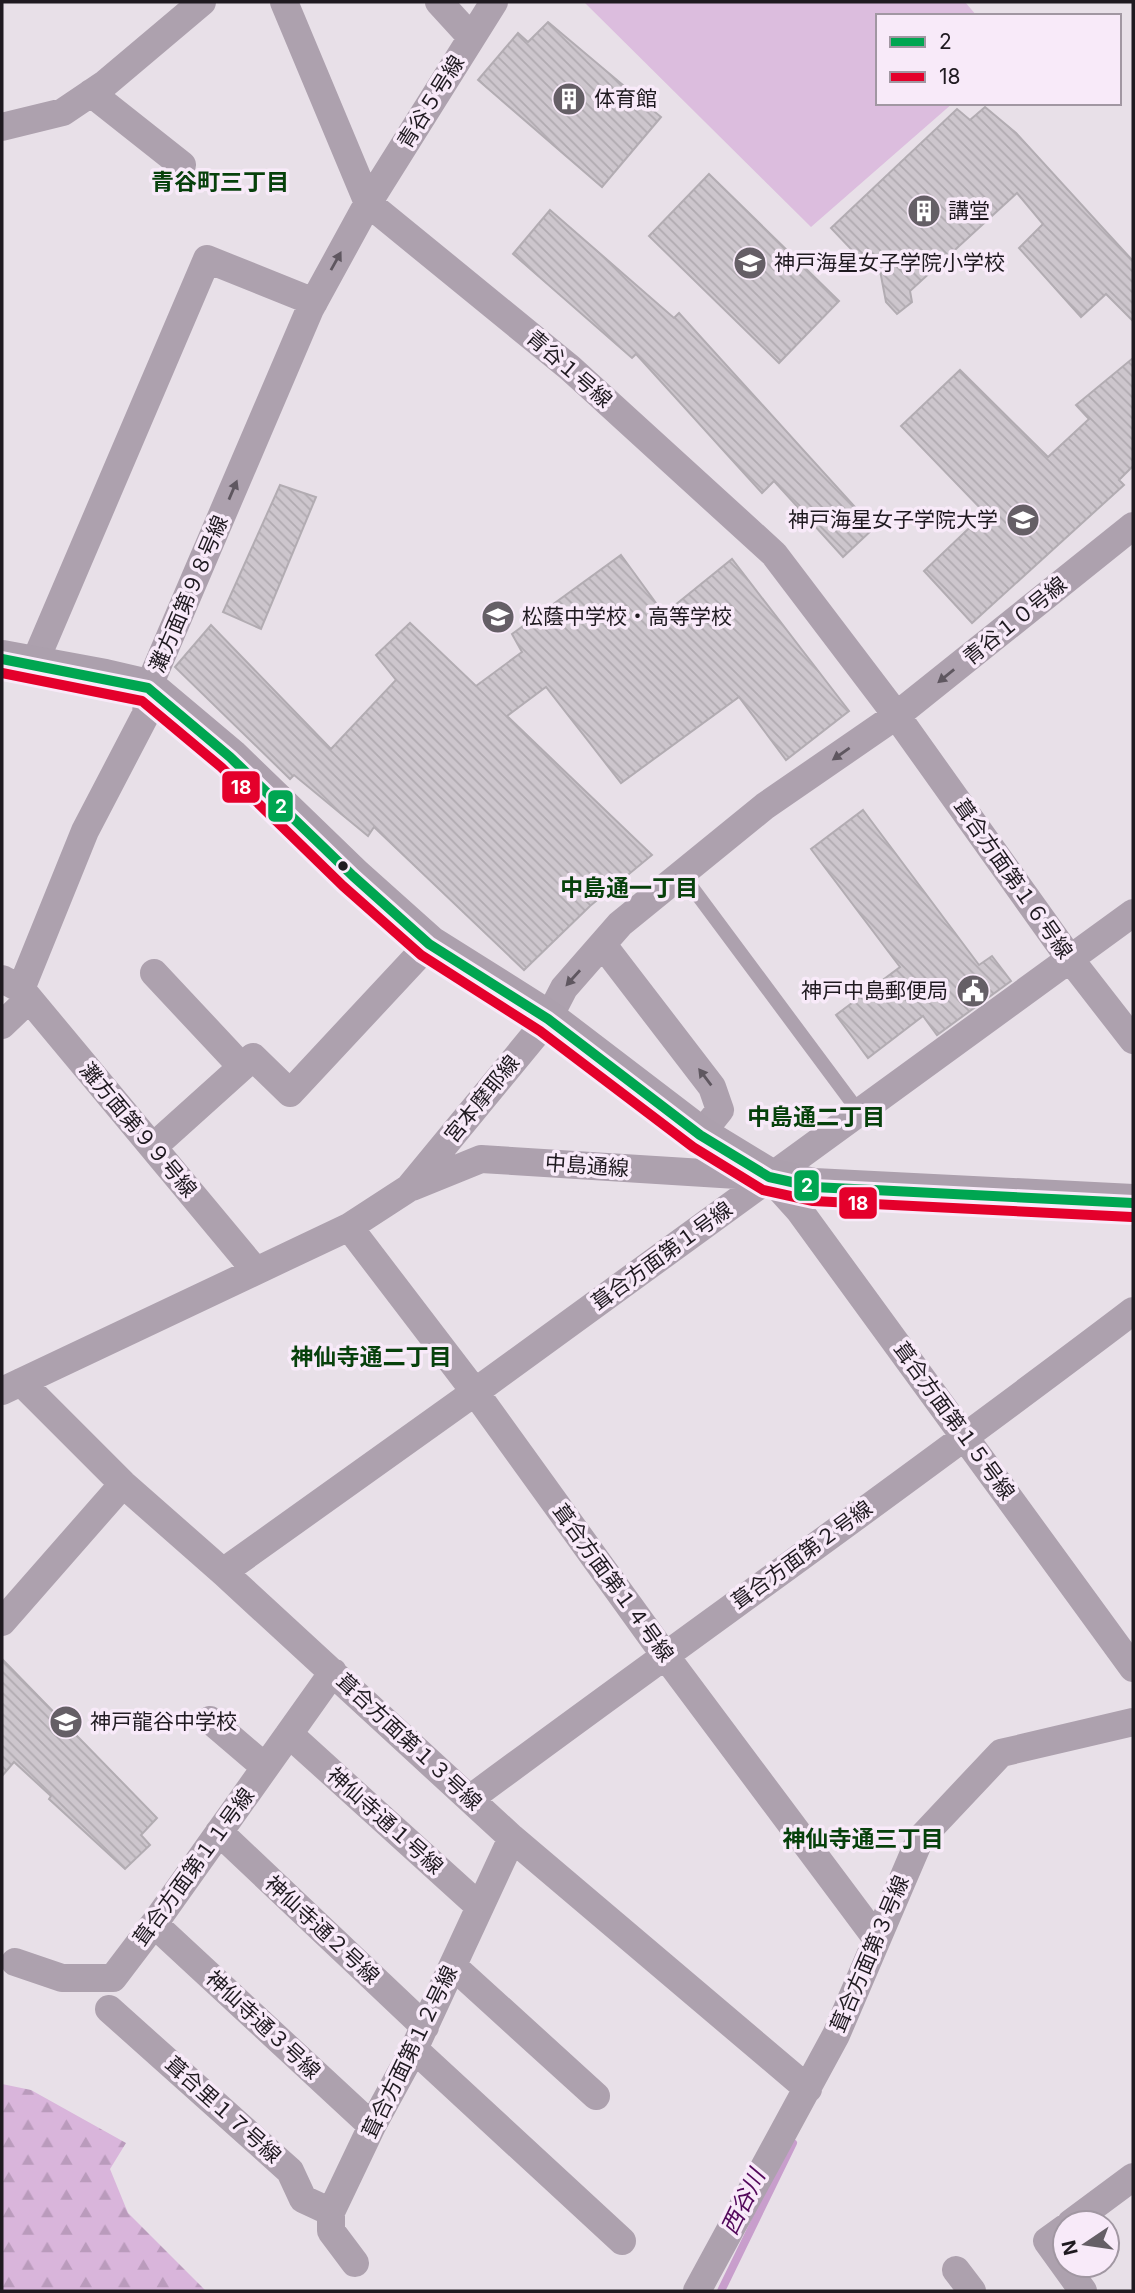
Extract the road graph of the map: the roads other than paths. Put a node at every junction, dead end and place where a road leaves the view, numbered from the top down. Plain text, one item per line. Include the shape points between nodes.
1 (202, 2) edge
2 (284, 2) edge
3 (439, 2) edge
4 (494, 2) edge
5 (471, 37) junction
6 (92, 93) junction
7 (2, 127) edge
8 (182, 165) dead end
9 (369, 203) junction
10 (314, 302) junction
11 (1133, 527) edge
12 (18, 662) edge
13 (148, 688) junction
14 (897, 715) junction
15 (682, 874) junction
16 (1133, 913) edge
17 (429, 944) junction
18 (603, 944) junction
19 (1070, 959) junction
20 (153, 973) dead end
21 (17, 989) edge
22 (548, 1019) junction
23 (2, 1025) edge
24 (1133, 1040) edge
25 (242, 1067) junction
26 (859, 1112) junction
27 (700, 1135) junction
28 (153, 1147) junction
29 (769, 1177) junction
30 (409, 1188) junction
31 (1133, 1203) edge
32 (349, 1227) junction
33 (255, 1270) junction
34 (1133, 1311) edge
35 (12, 1387) edge
36 (475, 1392) junction
37 (967, 1437) junction
38 (123, 1484) junction
39 (223, 1572) junction
40 (6, 1606) edge
41 (664, 1654) junction
42 (1133, 1668) edge
43 (333, 1672) junction
44 (209, 1720) dead end
45 (1133, 1722) edge
46 (289, 1734) junction
47 (265, 1767) junction
48 (471, 1798) junction
49 (219, 1832) junction
50 (512, 1838) junction
51 (480, 1907) junction
52 (154, 1924) junction
53 (877, 1939) junction
54 (15, 1962) dead end
55 (453, 1966) junction
56 (109, 2009) dead end
57 (419, 2038) junction
58 (808, 2089) junction
59 (596, 2096) dead end
60 (372, 2126) junction
61 (1133, 2178) edge
62 (1090, 2209) edge
63 (331, 2212) junction
64 (622, 2241) dead end
65 (355, 2263) dead end
66 (697, 2291) edge

1 - 6 street
2 - 9 street, 青谷１号線
3 - 5 street
4 - 5 street, 青谷５号線
5 - 9 street, 青谷５号線
6 - 7 street via 63,112
6 - 8 street
10 -> 9 street, 灘方面第９８号線
9 - 14 street, 青谷１号線 via 570,368 774,554
10 - 12 street via 207,258
13 -> 10 street, 灘方面第９８号線
11 -> 14 street, 青谷１０号線
12 - 13 street
13 - 17 street via 230,757
13 - 21 street, 灘方面第９８号線 via 146,714 85,831
14 -> 15 street, 宮本摩耶線 via 765,806
14 - 19 street, 葺合方面第１６号線
15 - 18 street, 宮本摩耶線
15 - 26 lane
16 - 19 street, 葺合方面第１号線
17 - 22 street
17 - 25 street via 290,1093 253,1057
18 -> 22 street, 宮本摩耶線 via 564,988
27 -> 18 street via 720,1110 712,1087
19 - 24 street, 葺合方面第１６号線
19 - 26 street, 葺合方面第１号線
20 - 25 street
21 - 23 street, 灘方面第９８号線
21 - 28 street, 灘方面第９９号線
22 - 27 street
22 - 30 street, 宮本摩耶線
25 - 28 street
26 - 29 street, 葺合方面第１号線
27 - 29 street
28 - 33 street, 灘方面第９９号線
29 - 30 street, 中島通線 via 481,1159
29 - 31 street via 814,1187
29 - 36 street, 葺合方面第１号線
29 - 37 street, 葺合方面第１５号線 via 799,1210
30 - 32 street, 宮本摩耶線
32 - 33 street, 宮本摩耶線
32 - 36 street, 葺合方面第１４号線
33 - 35 street, 宮本摩耶線
34 - 37 street, 葺合方面第２号線
35 - 38 street, 葺合方面第１３号線
36 - 39 street, 葺合方面第１号線
36 - 41 street, 葺合方面第１４号線
37 - 41 street, 葺合方面第２号線
37 - 42 street, 葺合方面第１５号線
38 - 39 street, 葺合方面第１３号線
38 - 40 street
39 - 43 street, 葺合方面第１３号線
41 - 48 street, 葺合方面第２号線
41 - 53 street, 葺合方面第１４号線
43 - 46 street, 葺合方面第１１号線
43 - 48 street, 葺合方面第１３号線
44 - 47 street
45 - 53 street, 葺合方面第３号線 via 1001,1753 920,1839
46 - 47 street, 葺合方面第１１号線
46 - 51 street, 神仙寺通１号線
47 - 49 street, 葺合方面第１１号線
48 - 50 street, 葺合方面第１３号線
49 - 52 street, 葺合方面第１１号線
49 - 57 street, 神仙寺通２号線
50 - 51 street, 葺合方面第１２号線
50 - 58 street, 葺合方面第１３号線
51 - 55 street, 葺合方面第１２号線
52 - 54 street, 葺合方面第１１号線 via 113,1978 62,1978
52 - 60 street, 神仙寺通３号線
53 - 58 street, 葺合方面第３号線
55 - 57 street, 葺合方面第１２号線
55 - 59 street
56 - 63 street, 葺合里１７号線 via 290,2171 303,2199
57 - 60 street, 葺合方面第１２号線
57 - 64 street, 神仙寺通２号線
58 - 66 street, 葺合方面第３号線
60 - 63 street, 葺合方面第１２号線
61 - 62 street
63 - 65 street via 331,2231

